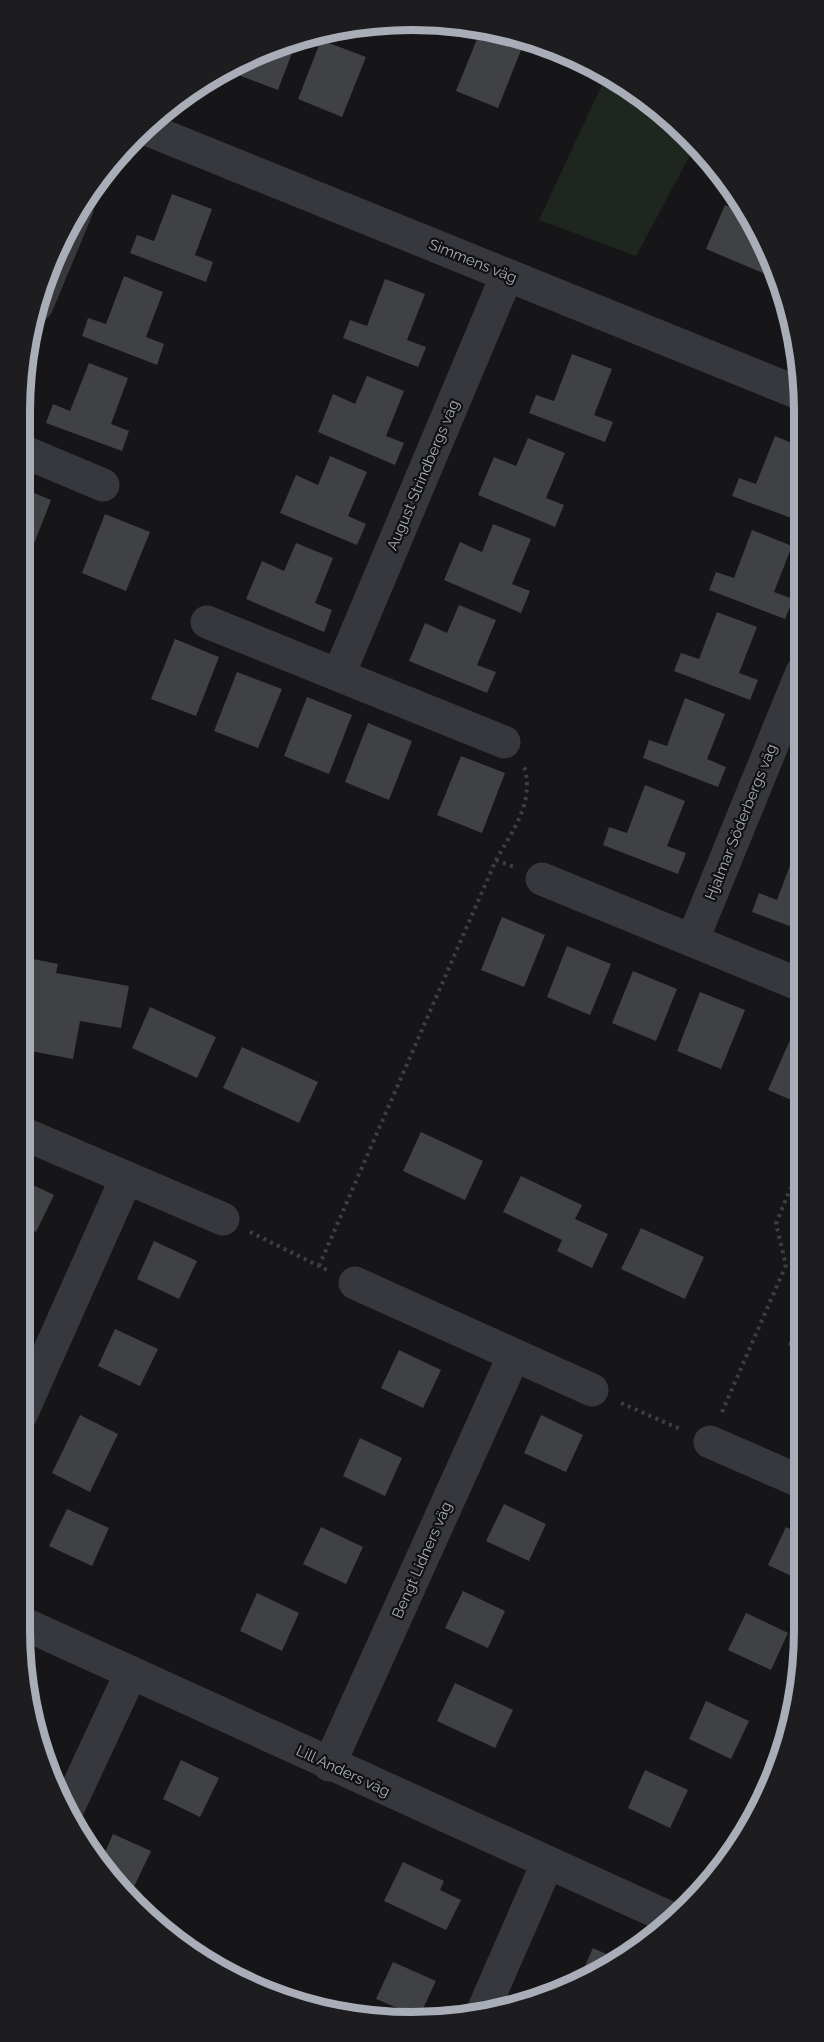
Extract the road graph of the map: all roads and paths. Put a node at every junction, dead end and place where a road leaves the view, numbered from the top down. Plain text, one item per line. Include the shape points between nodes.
1 (153, 132) edge
2 (507, 275) junction
3 (793, 391) edge
4 (30, 454) edge
5 (103, 485) dead end
6 (207, 622) dead end
7 (339, 674) junction
8 (794, 692) edge
9 (504, 742) joint
10 (542, 879) dead end
11 (693, 939) junction
12 (794, 982) edge
13 (30, 1137) edge
14 (126, 1179) junction
15 (794, 1187) edge
16 (223, 1219) joint
17 (319, 1266) junction
18 (355, 1283) joint
19 (514, 1355) junction
20 (592, 1390) joint
21 (30, 1395) edge
22 (710, 1442) junction
23 (794, 1480) edge
24 (30, 1627) edge
25 (131, 1673) junction
26 (329, 1765) junction
27 (71, 1802) edge
28 (547, 1864) junction
29 (665, 1916) edge
30 (485, 2005) edge

1 - 2 street, Simmens väg
2 - 3 street, Simmens väg
2 - 7 street, August Strindbergs väg
4 - 5 street
6 - 7 street
7 - 9 street
8 - 11 street, Hjalmar Söderbergs väg
9 - 17 path via 521,759 527,799 496,860
10 - 11 street
11 - 12 street
13 - 14 street
14 - 16 street
14 - 21 street
15 - 22 path via 776,1224 786,1265
16 - 17 path
17 - 18 path
18 - 19 street
19 - 20 street
19 - 26 street, Bengt Lidners väg
20 - 22 path
22 - 23 street
24 - 25 street, Lill Anders väg
25 - 26 street, Lill Anders väg
25 - 27 street
26 - 28 street, Lill Anders väg
28 - 29 street, Lill Anders väg
28 - 30 street

